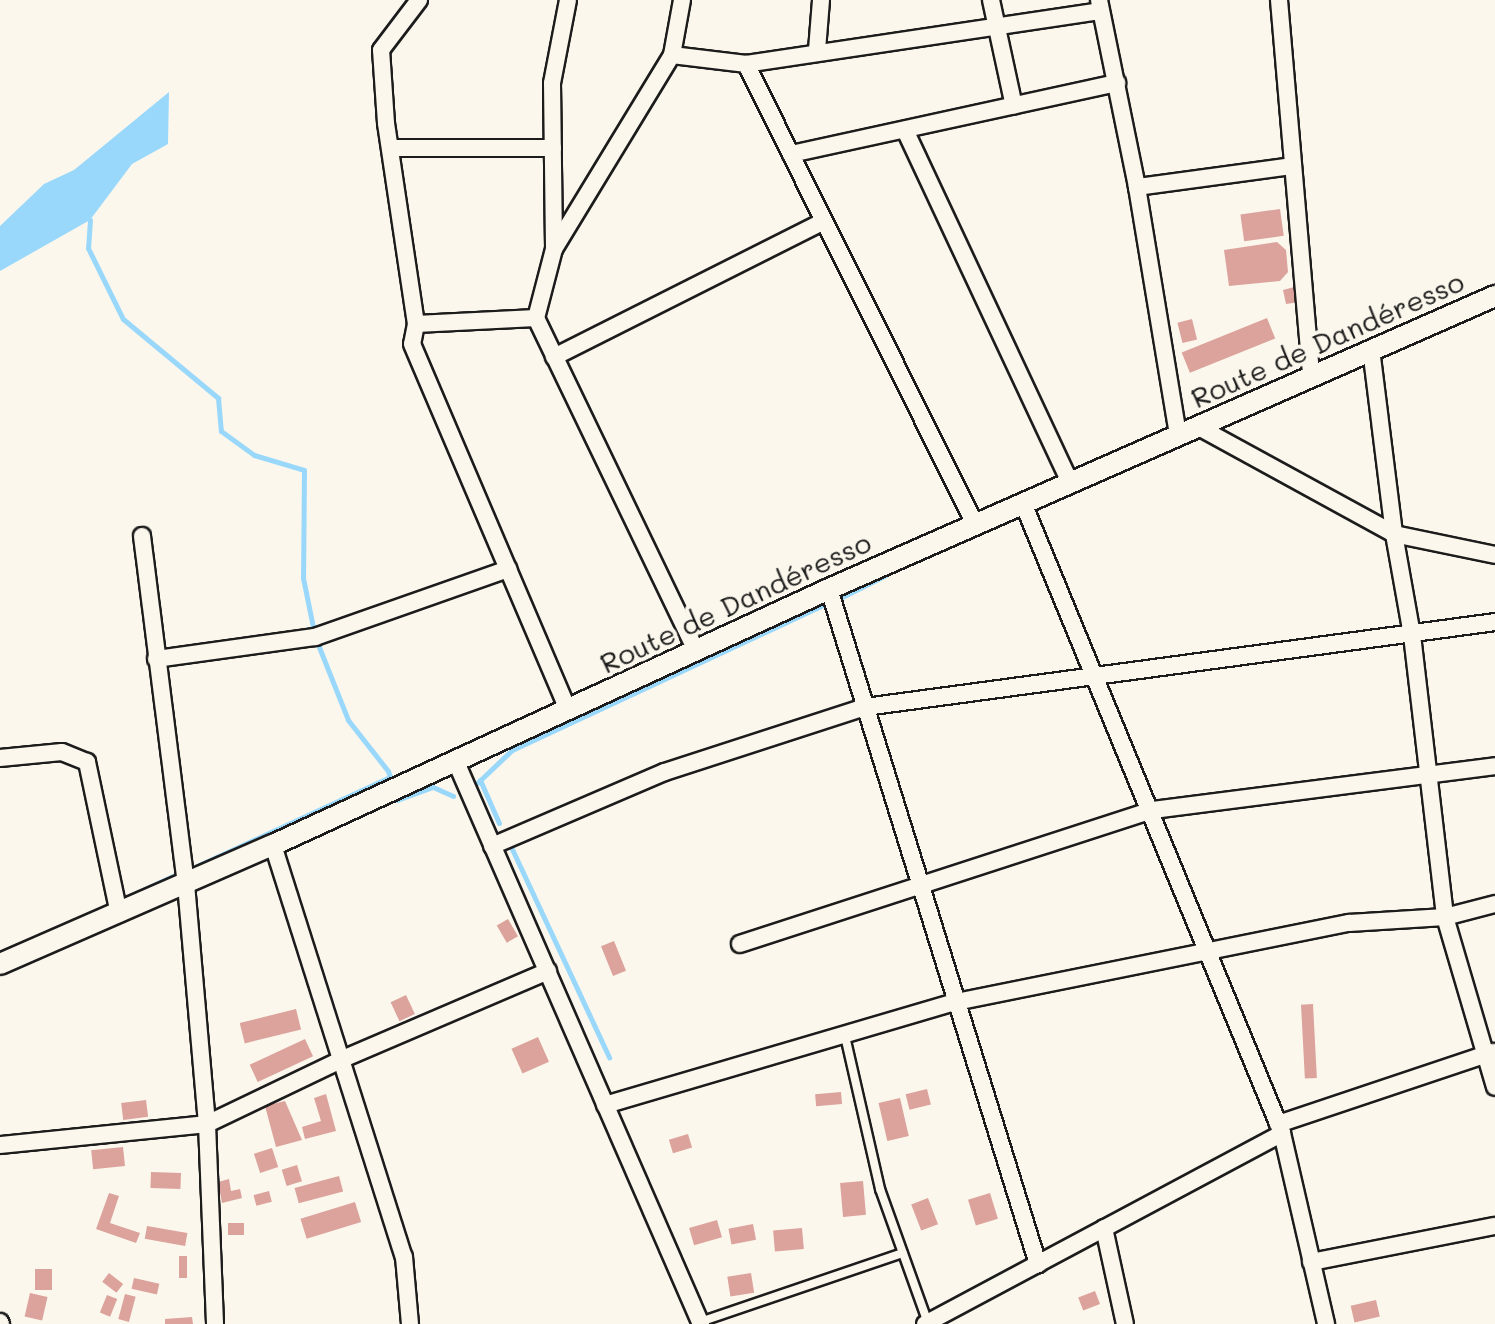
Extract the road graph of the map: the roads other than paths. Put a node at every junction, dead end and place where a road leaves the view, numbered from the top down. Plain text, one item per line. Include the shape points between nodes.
1 (419, 0) edge
2 (568, 0) edge
3 (682, 0) edge
4 (821, 0) edge
5 (991, 0) edge
6 (1279, 0) edge
7 (1100, 5) edge
8 (997, 26) junction
9 (817, 50) junction
10 (672, 55) junction
11 (746, 64) junction
12 (1117, 83) junction
13 (1014, 106) junction
14 (905, 130) junction
15 (390, 148) junction
16 (553, 148) junction
17 (791, 154) junction
18 (1293, 166) junction
19 (1137, 187) junction
20 (824, 221) junction
21 (554, 249) junction
22 (1495, 296) edge
23 (536, 318) junction
24 (416, 324) junction
25 (1371, 349) junction
26 (554, 357) junction
27 (1311, 376) junction
28 (1197, 426) junction
29 (1178, 435) junction
30 (1070, 482) junction
31 (1023, 503) junction
32 (975, 524) junction
33 (1394, 534) junction
34 (142, 536) dead end
35 (1495, 555) edge
36 (508, 569) junction
37 (829, 589) junction
38 (1495, 622) edge
39 (1412, 635) junction
40 (696, 650) junction
41 (156, 659) junction
42 (1099, 678) junction
43 (865, 707) junction
44 (568, 709) junction
45 (0, 758) edge
46 (456, 762) junction
47 (1495, 766) edge
48 (1428, 775) junction
49 (1153, 810) junction
50 (273, 845) junction
51 (492, 846) junction
52 (186, 884) junction
53 (920, 885) junction
54 (1495, 904) edge
55 (119, 914) junction
56 (1445, 917) junction
57 (740, 944) dead end
58 (1205, 950) junction
59 (0, 964) edge
60 (548, 971) junction
61 (956, 1002) junction
62 (845, 1036) junction
63 (1491, 1053) edge
64 (345, 1058) junction
65 (1495, 1087) edge
66 (605, 1105) junction
67 (207, 1124) junction
68 (1280, 1128) junction
69 (0, 1145) edge
70 (1495, 1226) edge
71 (1104, 1228) junction
72 (903, 1253) junction
73 (1311, 1262) junction
74 (1038, 1264) junction
75 (701, 1323) edge
76 (927, 1323) edge
77 (215, 1324) edge
78 (410, 1324) edge
79 (1125, 1324) edge
80 (1326, 1324) edge

1 - 15 street via 381,50
2 - 16 street via 552,83
3 - 10 street
4 - 9 street
5 - 8 street
6 - 18 street
7 - 8 street
7 - 12 street
8 - 9 street
8 - 13 street
9 - 11 street
10 - 11 street
10 - 21 street
11 - 17 street
12 - 13 street
12 - 19 street
13 - 14 street
14 - 17 street
14 - 30 street
15 - 16 street
15 - 24 street
16 - 21 street
17 - 20 street
18 - 19 street
18 - 27 street
19 - 29 street
20 - 26 street
20 - 32 street
21 - 23 street
22 - 25 street, Route de Dandéresso
23 - 24 street
23 - 26 street
24 - 36 street via 412,344
25 - 27 street, Route de Dandéresso
25 - 33 street
26 - 40 street
27 - 28 street, Route de Dandéresso
28 - 29 street, Route de Dandéresso
28 - 33 street
29 - 30 street, Route de Dandéresso
30 - 31 street, Route de Dandéresso
31 - 32 street, Route de Dandéresso
31 - 42 street
32 - 37 street, Route de Dandéresso
33 - 35 street
33 - 39 street
34 - 41 street
36 - 41 street via 315,637
36 - 44 street
37 - 40 street, Route de Dandéresso
37 - 43 street
38 - 39 street
39 - 42 street
39 - 48 street
40 - 44 street, Route de Dandéresso
41 - 52 street
42 - 43 street
42 - 49 street
43 - 51 street via 665,772
43 - 53 street
44 - 46 street, Route de Dandéresso
45 - 55 street via 62,752 87,762
46 - 50 street, Route de Dandéresso
46 - 51 street
47 - 48 street
48 - 49 street
48 - 56 street
49 - 53 street
49 - 58 street
50 - 52 street, Route de Dandéresso
50 - 64 street
51 - 60 street
52 - 55 street, Route de Dandéresso
52 - 67 street
53 - 57 street
53 - 61 street
54 - 56 street
55 - 59 street, Route de Dandéresso
56 - 58 street via 1349,923
56 - 63 street
58 - 61 street
58 - 68 street
60 - 64 street
60 - 66 street
61 - 62 street
61 - 74 street
62 - 66 street
62 - 72 lane via 880,1189
63 - 65 street
63 - 68 street
64 - 67 street
64 - 78 street via 404,1257
66 - 75 street
67 - 69 street
67 - 77 street
68 - 71 street
68 - 73 street
70 - 73 street
71 - 74 street
71 - 79 street
72 - 75 lane
72 - 76 lane
73 - 80 street
74 - 76 street

